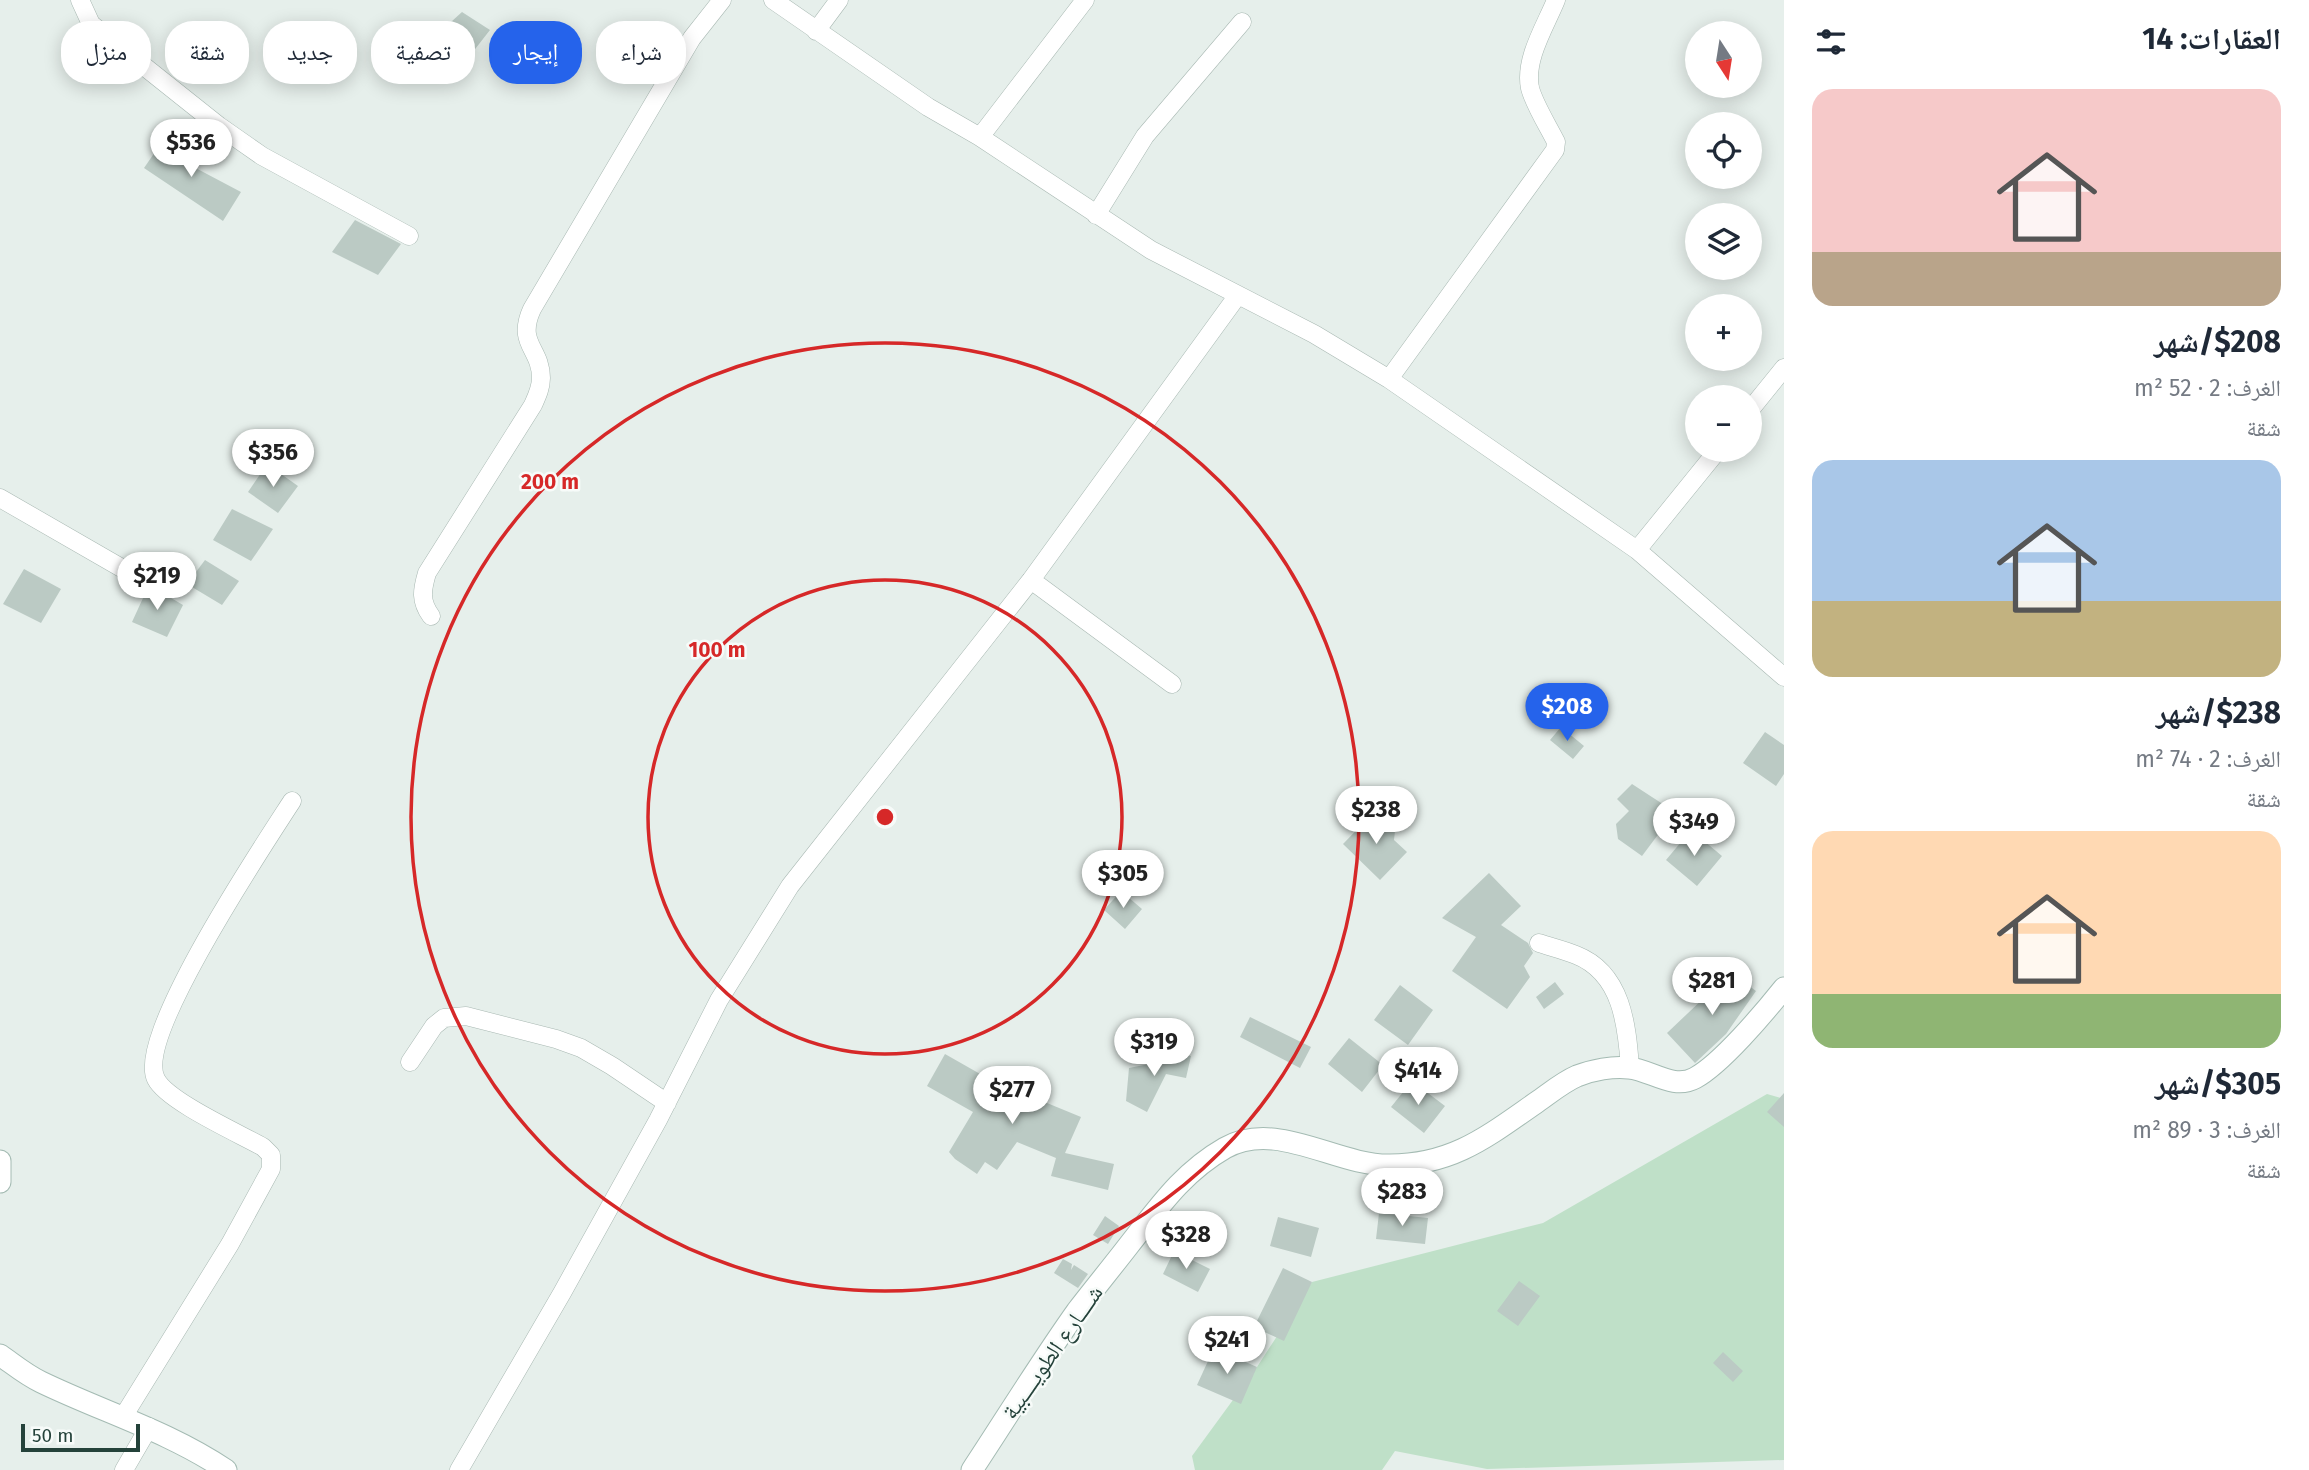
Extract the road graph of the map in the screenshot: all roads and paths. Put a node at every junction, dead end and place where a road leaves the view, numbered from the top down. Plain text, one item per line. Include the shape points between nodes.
1 (80, 0) edge
2 (722, 0) edge
3 (773, 0) edge
4 (839, 0) edge
5 (1085, 0) edge
6 (1556, 0) edge
7 (1242, 22) dead end
8 (816, 31) junction
9 (980, 137) junction
10 (1096, 215) junction
11 (409, 236) dead end
12 (1238, 295) junction
13 (1784, 368) edge
14 (1389, 379) junction
15 (1762, 395) edge
16 (1708, 462) edge
17 (0, 498) edge
18 (1637, 550) junction
19 (125, 570) dead end
20 (1031, 580) junction
21 (431, 616) dead end
22 (1784, 677) edge
23 (1172, 684) dead end
24 (292, 801) dead end
25 (1539, 943) dead end
26 (1784, 988) edge
27 (410, 1062) dead end
28 (1630, 1068) junction
29 (667, 1103) junction
30 (0, 1161) edge
31 (0, 1182) edge
32 (0, 1355) edge
33 (123, 1417) junction
34 (149, 1427) junction
35 (124, 1470) edge
36 (226, 1470) edge
37 (459, 1470) edge
38 (972, 1470) edge

1 - 11 street via 91,24 219,127 262,156
2 - 21 street via 692,38 529,316 526,331 541,374 539,390 427,573 422,591 424,607
3 - 8 street
4 - 8 street
5 - 9 street
6 - 14 street via 1537,45 1530,87 1556,142 1555,150
7 - 10 street via 1145,136
8 - 9 street
9 - 10 street
10 - 12 street
12 - 14 street
12 - 20 street
13 - 15 street
14 - 18 street
16 - 18 street
17 - 19 street
18 - 22 street
20 - 23 street
20 - 29 street via 790,886 719,1000
24 - 33 street via 201,947 155,1052 153,1068 171,1096 263,1147 271,1155 271,1169
25 - 28 street via 1579,955 1614,987 1627,1026
26 - 28 street, شــــارع الطويــــبية via 1710,1069 1692,1080 1672,1082
27 - 29 street via 434,1026 444,1018 466,1016 581,1048
28 - 38 street, شــــارع الطويــــبية via 1575,1076 1454,1155 1418,1164 1360,1162 1278,1140 1251,1139 1228,1146 1201,1163 1170,1193 1077,1312
29 - 37 street
30 - 31 street
32 - 33 street via 38,1381
33 - 34 street
34 - 35 street
34 - 36 street

